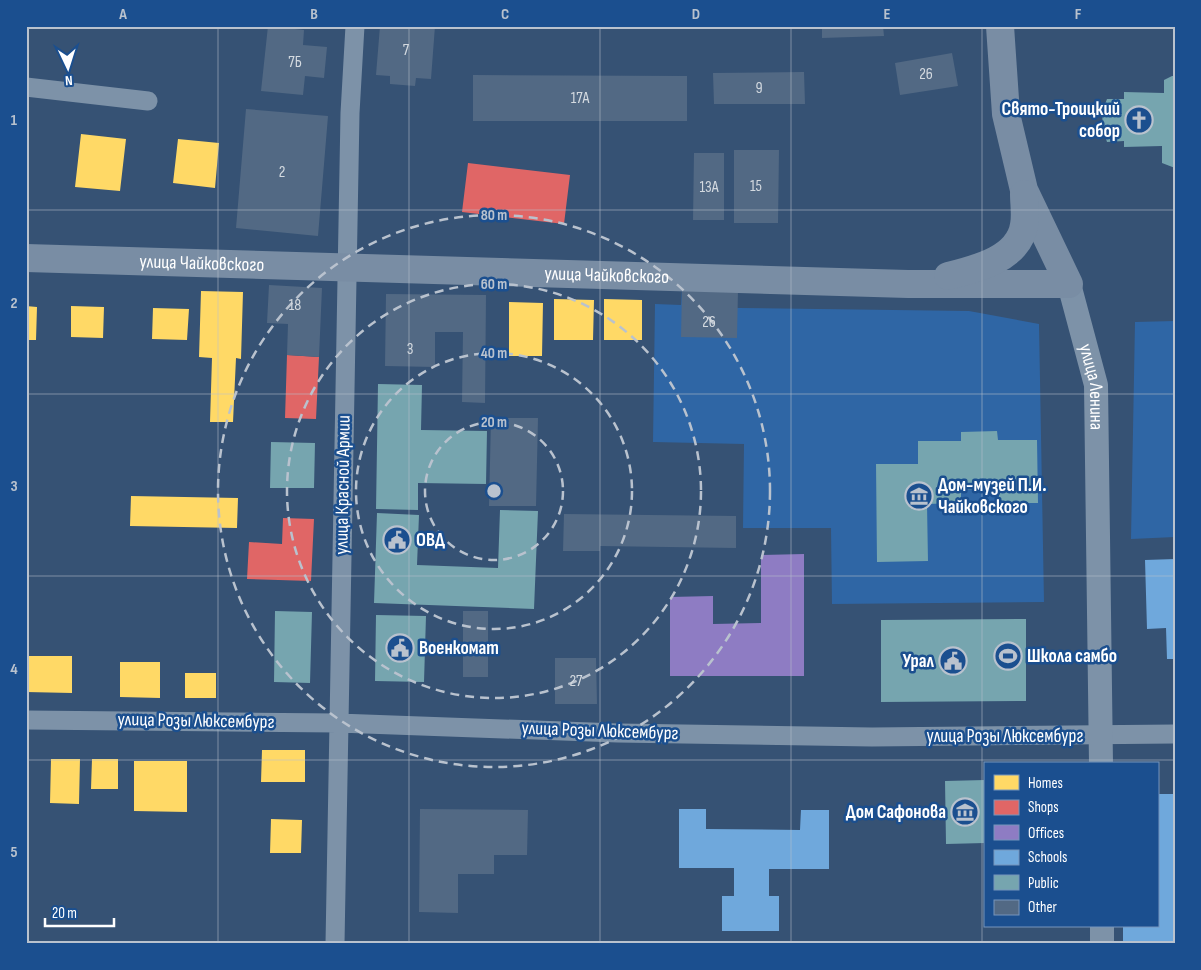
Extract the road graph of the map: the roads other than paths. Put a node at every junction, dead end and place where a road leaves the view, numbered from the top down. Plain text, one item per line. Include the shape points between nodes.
1 (355, 26) edge
2 (1000, 26) edge
3 (26, 87) edge
4 (148, 101) dead end
5 (1024, 190) junction
6 (26, 258) edge
7 (348, 268) junction
8 (908, 284) junction
9 (1069, 284) junction
10 (26, 720) edge
11 (338, 723) junction
12 (1175, 734) edge
13 (1101, 735) junction
14 (1101, 762) edge
15 (1102, 928) edge
16 (335, 944) edge
17 (1102, 944) edge

1 - 7 street, улица Красной Армии
2 - 5 main road, улица Ленина via 1006,114
3 - 4 street
5 - 8 main road via 1024,226 1017,246 971,270
5 - 9 main road, улица Ленина
6 - 7 main road, улица Чайковского
7 - 8 main road, улица Чайковского
7 - 11 street, улица Красной Армии
8 - 9 main road, улица Чайковского
9 - 13 street, улица Ленина via 1096,385
10 - 11 street, улица Розы Люксембург
11 - 13 street, улица Розы Люксембург via 618,733 872,737
11 - 16 street, улица Красной Армии
12 - 13 street, улица Розы Люксембург
13 - 14 street, улица Ленина
15 - 17 street

